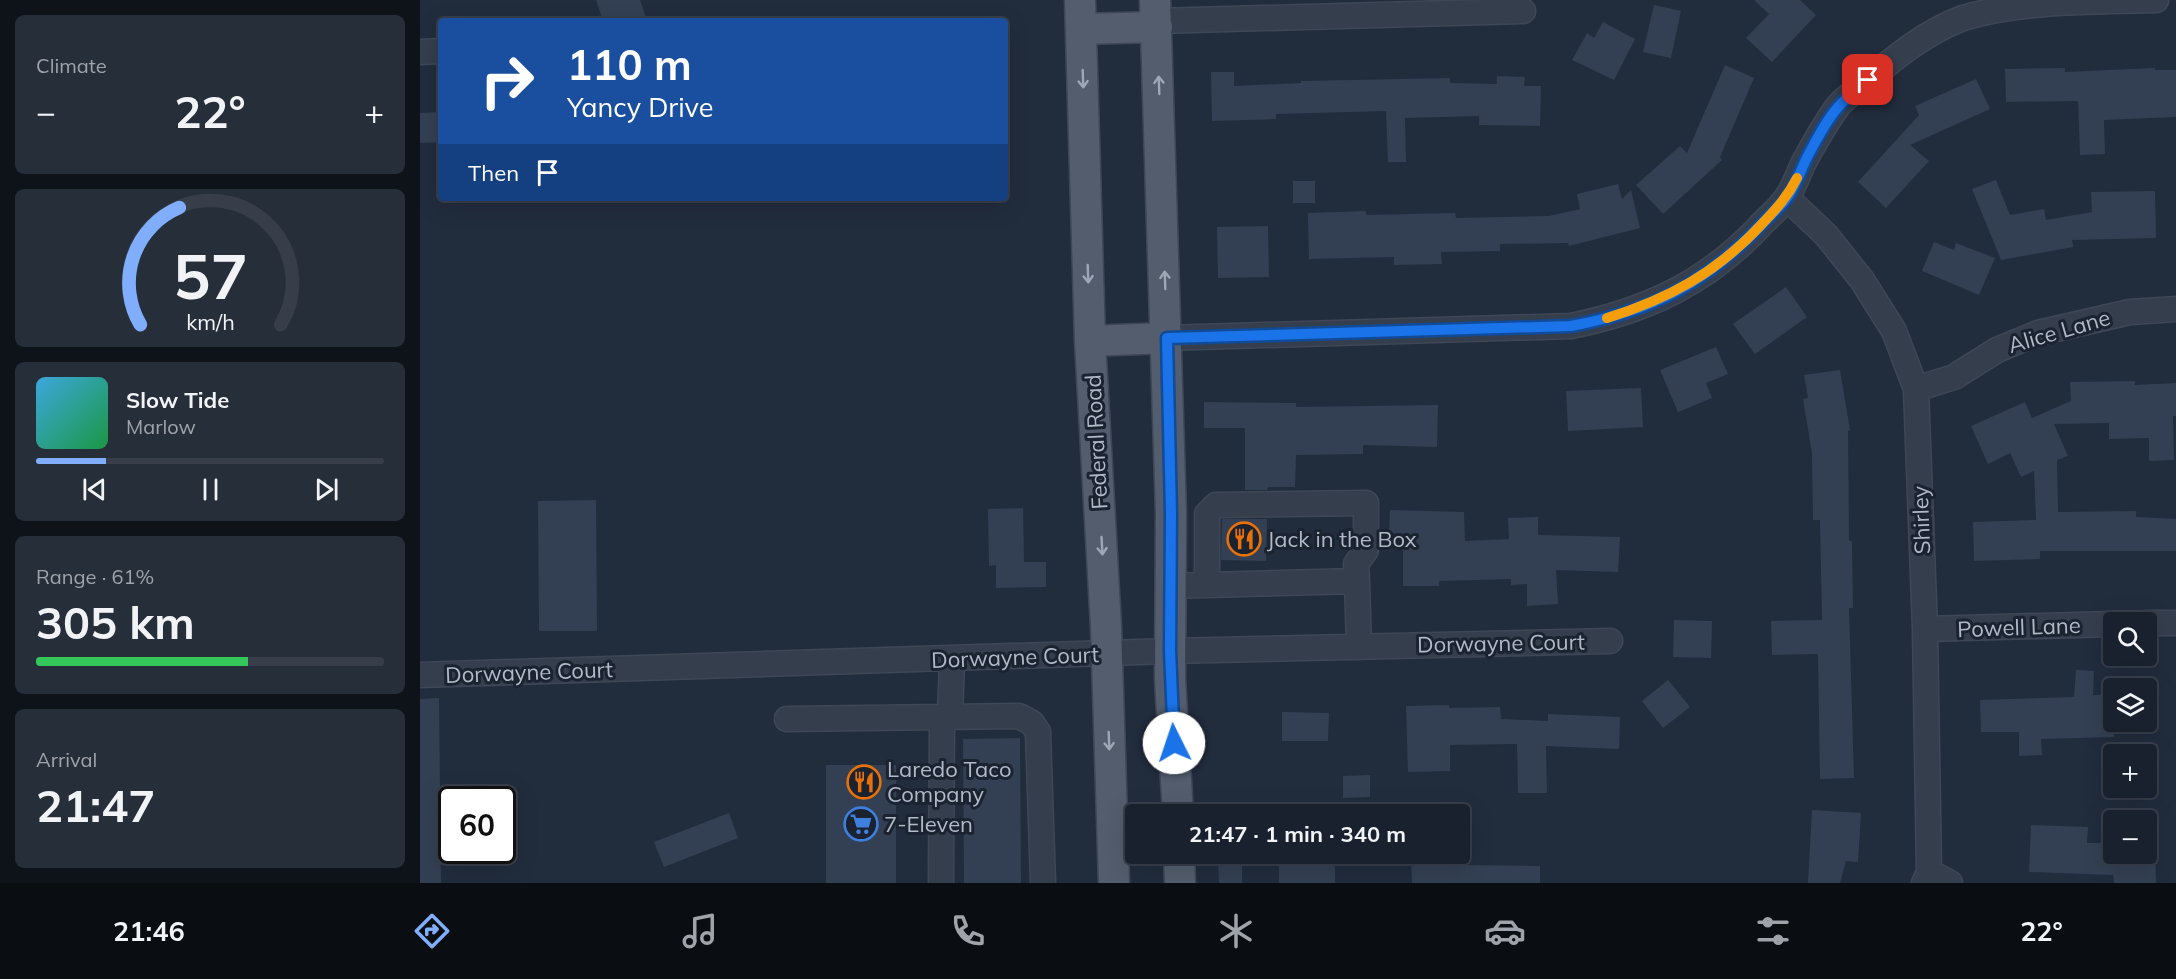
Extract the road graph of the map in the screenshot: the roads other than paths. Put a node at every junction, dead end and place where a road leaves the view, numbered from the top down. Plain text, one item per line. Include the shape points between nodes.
1 (2156, 0) edge
2 (1277, 9) edge
3 (1523, 11) dead end
4 (1081, 14) edge
5 (1156, 16) edge
6 (438, 51) edge
7 (420, 52) edge
8 (1787, 198) junction
9 (2176, 309) edge
10 (1167, 338) junction
11 (1090, 341) junction
12 (1916, 389) junction
13 (1171, 514) junction
14 (1207, 514) junction
15 (1357, 581) junction
16 (1208, 585) junction
17 (1170, 586) junction
18 (2176, 622) edge
19 (2157, 623) edge
20 (2103, 624) edge
21 (1925, 629) junction
22 (1610, 641) dead end
23 (1359, 647) junction
24 (1170, 651) junction
25 (1106, 653) junction
26 (952, 659) junction
27 (420, 675) edge
28 (946, 718) junction
29 (787, 719) dead end
30 (1178, 804) edge
31 (1179, 864) edge
32 (1927, 877) edge
33 (941, 883) edge
34 (1043, 883) edge
35 (1114, 883) edge
36 (1180, 883) edge
37 (1950, 883) edge

1 - 8 street via 2034,3 1998,8 1962,18 1930,33 1839,105
2 - 3 street
2 - 5 street
4 - 5 main road
4 -> 11 main road, Federal Road
10 -> 5 main road
6 - 7 street
8 - 10 street via 1713,269 1660,300 1602,320 1571,326
8 - 12 street, Shirley via 1826,235 1862,280 1894,331
9 - 12 street, Alice Lane via 2130,312 2038,333 1997,350 1954,377
10 - 11 main road
10 - 13 main road
11 -> 25 main road, Federal Road
12 - 21 street, Shirley
13 - 14 street
13 - 17 main road
14 - 15 street via 1216,505 1359,503 1366,550 1356,564
14 - 16 street
15 - 16 street
15 - 23 street
16 - 17 street
17 - 24 main road
18 - 19 street
20 - 21 street, Powell Lane
21 - 32 street, Shirley
22 - 23 street, Dorwayne Court
23 - 24 street, Dorwayne Court
24 - 25 street, Dorwayne Court
24 - 30 main road
25 - 26 street, Dorwayne Court
25 -> 35 main road, Federal Road
26 - 27 street, Dorwayne Court
26 - 28 street
28 - 29 street
28 - 33 street
28 - 34 street via 1019,716 1032,723 1038,732
31 - 36 main road
32 - 37 street

